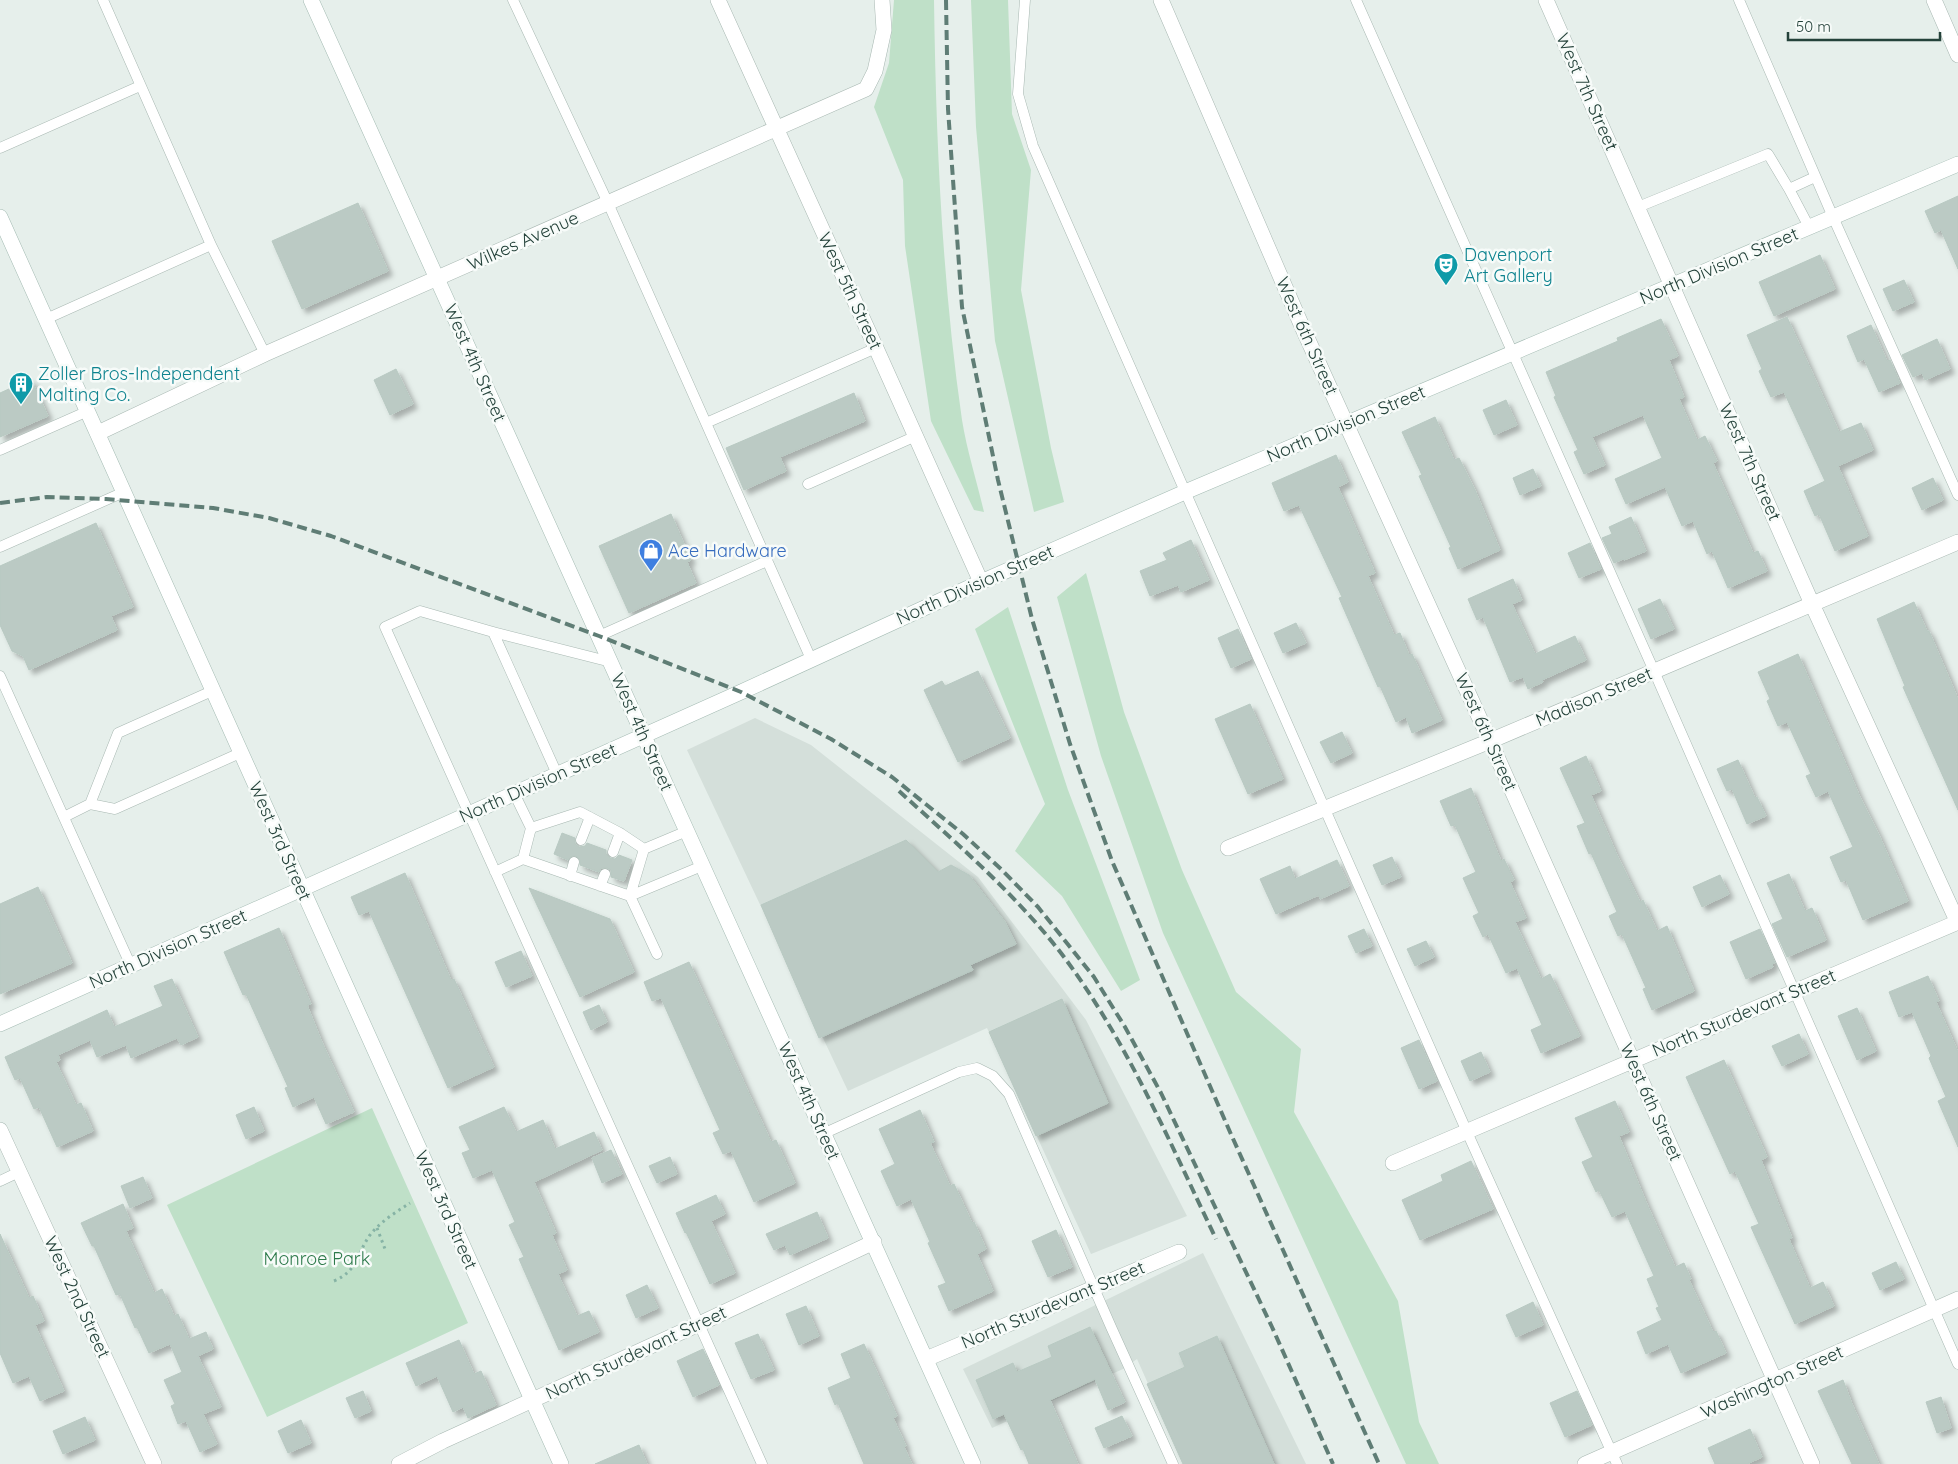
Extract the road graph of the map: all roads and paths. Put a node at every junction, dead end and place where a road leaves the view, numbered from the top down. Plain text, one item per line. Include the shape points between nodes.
1 (103, 0) edge
2 (311, 0) edge
3 (513, 0) edge
4 (718, 0) edge
5 (882, 0) edge
6 (1025, 0) edge
7 (1161, 0) edge
8 (1356, 0) edge
9 (1546, 0) edge
10 (1739, 0) edge
11 (1934, 0) edge
12 (1958, 55) edge
13 (140, 86) junction
14 (776, 129) junction
15 (0, 148) edge
16 (1958, 164) edge
17 (1815, 177) junction
18 (1789, 189) junction
19 (608, 204) junction
20 (1638, 208) junction
21 (0, 217) edge
22 (1833, 218) junction
23 (1809, 227) junction
24 (211, 245) junction
25 (437, 278) junction
26 (1673, 285) junction
27 (46, 319) junction
28 (876, 348) junction
29 (265, 354) junction
30 (1512, 354) junction
31 (88, 411) junction
32 (706, 423) junction
33 (1347, 424) junction
34 (98, 434) junction
35 (916, 436) junction
36 (0, 450) edge
37 (808, 484) dead end
38 (124, 492) junction
39 (1185, 492) junction
40 (1958, 495) edge
41 (1958, 542) edge
42 (0, 547) edge
43 (767, 561) junction
44 (981, 582) junction
45 (1812, 604) junction
46 (493, 632) junction
47 (599, 636) junction
48 (811, 659) junction
49 (612, 662) junction
50 (1654, 671) junction
51 (0, 676) edge
52 (212, 691) junction
53 (643, 735) junction
54 (1490, 741) junction
55 (240, 752) junction
56 (557, 774) junction
57 (514, 793) junction
58 (90, 804) junction
59 (1326, 809) junction
60 (469, 814) junction
61 (64, 817) junction
62 (590, 817) junction
63 (531, 828) junction
64 (687, 831) junction
65 (620, 834) junction
66 (581, 840) dead end
67 (1228, 848) dead end
68 (644, 849) junction
69 (613, 852) dead end
70 (523, 860) junction
71 (574, 862) dead end
72 (702, 866) junction
73 (495, 872) junction
74 (605, 874) dead end
75 (570, 876) junction
76 (600, 886) junction
77 (301, 889) junction
78 (630, 896) junction
79 (1958, 922) edge
80 (657, 954) dead end
81 (131, 966) junction
82 (1795, 992) junction
83 (0, 1024) edge
84 (1633, 1061) junction
85 (0, 1130) edge
86 (1468, 1132) junction
87 (824, 1134) junction
88 (1393, 1163) dead end
89 (19, 1172) junction
90 (0, 1181) edge
91 (410, 1203) dead end
92 (377, 1228) junction
93 (874, 1242) junction
94 (385, 1249) dead end
95 (1179, 1252) dead end
96 (334, 1281) dead end
97 (1094, 1288) junction
98 (1958, 1299) edge
99 (1935, 1309) junction
100 (699, 1324) junction
101 (926, 1359) junction
102 (1958, 1364) edge
103 (1775, 1380) junction
104 (532, 1400) junction
105 (1614, 1458) edge
106 (154, 1464) edge
107 (399, 1464) edge
108 (561, 1464) edge
109 (762, 1464) edge
110 (973, 1464) edge
111 (1173, 1464) edge
112 (1585, 1464) edge
113 (1812, 1464) edge

1 - 13 lane
2 - 25 street, West 4th Street
3 - 19 lane
4 - 14 street, West 5th Street
5 - 14 street, Wilkes Avenue via 884,30 875,71 866,89
6 - 39 lane via 1018,94 1032,146
7 - 33 street, West 6th Street
8 - 30 lane
9 - 20 street, West 7th Street
10 - 17 lane
11 - 12 street
13 - 15 lane
13 - 24 lane
14 - 19 street, Wilkes Avenue
14 - 28 street, West 5th Street
16 - 22 street, North Division Street
17 - 18 lane
17 - 22 lane
18 - 20 lane via 1768,154
18 - 23 lane
19 - 25 street, Wilkes Avenue
19 - 32 lane
20 - 26 street, West 7th Street
21 - 27 street, West 3rd Street
22 - 23 street, North Division Street
22 - 40 lane
23 - 26 street, North Division Street
24 - 27 lane
24 - 29 lane
25 - 29 street, Wilkes Avenue
25 - 47 street, West 4th Street
26 - 30 street, North Division Street
26 - 45 street, West 7th Street
27 - 31 street, West 3rd Street
28 - 32 lane
28 - 35 street, West 5th Street
29 - 34 street, Wilkes Avenue
30 - 33 street, North Division Street
30 - 50 lane
31 - 34 street, West 3rd Street
31 - 36 lane
32 - 43 lane
33 - 39 street, North Division Street
33 - 54 street, West 6th Street
34 - 38 street, West 3rd Street
35 - 37 lane
35 - 44 street, West 5th Street
38 - 42 lane
38 - 52 street, West 3rd Street
39 - 44 street, North Division Street
39 - 59 lane
41 - 45 street, Madison Street
43 - 47 lane
43 - 48 lane
44 - 48 street, North Division Street
45 - 50 street, Madison Street
45 - 79 street, West 7th Street
46 - 49 lane
46 - 56 lane
46 - 60 lane via 420,611 385,627
47 - 49 street, West 4th Street
48 - 53 street, North Division Street
49 - 53 street, West 4th Street
50 - 54 street, Madison Street
50 - 82 lane
51 - 61 lane
52 - 55 street, West 3rd Street
52 - 58 lane via 118,733
53 - 56 street, North Division Street
53 - 64 street, West 4th Street
54 - 59 street, Madison Street
54 - 84 street, West 6th Street
55 - 58 lane via 115,809
55 - 77 street, West 3rd Street
56 - 57 street, North Division Street
57 - 60 street, North Division Street
57 - 63 lane
58 - 61 lane
59 - 67 street, Madison Street
59 - 86 lane
60 - 73 lane
60 - 77 street, North Division Street
61 - 81 lane
62 - 63 lane via 580,812
62 - 65 lane
62 - 66 lane
63 - 70 lane
64 - 68 lane
64 - 72 street, West 4th Street
65 - 68 lane
65 - 69 lane
68 - 78 lane
70 - 73 lane
70 - 75 lane
71 - 75 lane
72 - 78 lane
72 - 87 street, West 4th Street
73 - 100 lane
74 - 76 lane
75 - 76 lane
76 - 78 lane
77 - 81 street, North Division Street
77 - 104 street, West 3rd Street
78 - 80 lane
79 - 82 street, North Sturdevant Street
81 - 83 street, North Division Street
82 - 84 street, North Sturdevant Street
82 - 99 lane
84 - 86 street, North Sturdevant Street
84 - 103 street, West 6th Street
85 - 89 street, West 2nd Street
86 - 88 street, North Sturdevant Street
86 - 105 lane
87 - 93 street, West 4th Street
87 - 97 lane via 959,1072 977,1068 993,1076 1009,1094
89 - 90 lane
89 - 106 street, West 2nd Street
91 - 92 path
92 - 94 path
92 - 96 path via 350,1272
93 - 100 street, North Sturdevant Street
93 - 101 street, West 4th Street
95 - 97 street, North Sturdevant Street
97 - 101 street, North Sturdevant Street
97 - 111 lane
98 - 99 street, Washington Street
99 - 102 lane
99 - 103 street, Washington Street
100 - 104 street, North Sturdevant Street
100 - 109 lane
101 - 110 street, West 4th Street
103 - 105 street, Washington Street
103 - 113 street, West 6th Street
104 - 107 street, North Sturdevant Street
104 - 108 street, West 3rd Street
105 - 112 street, Washington Street

